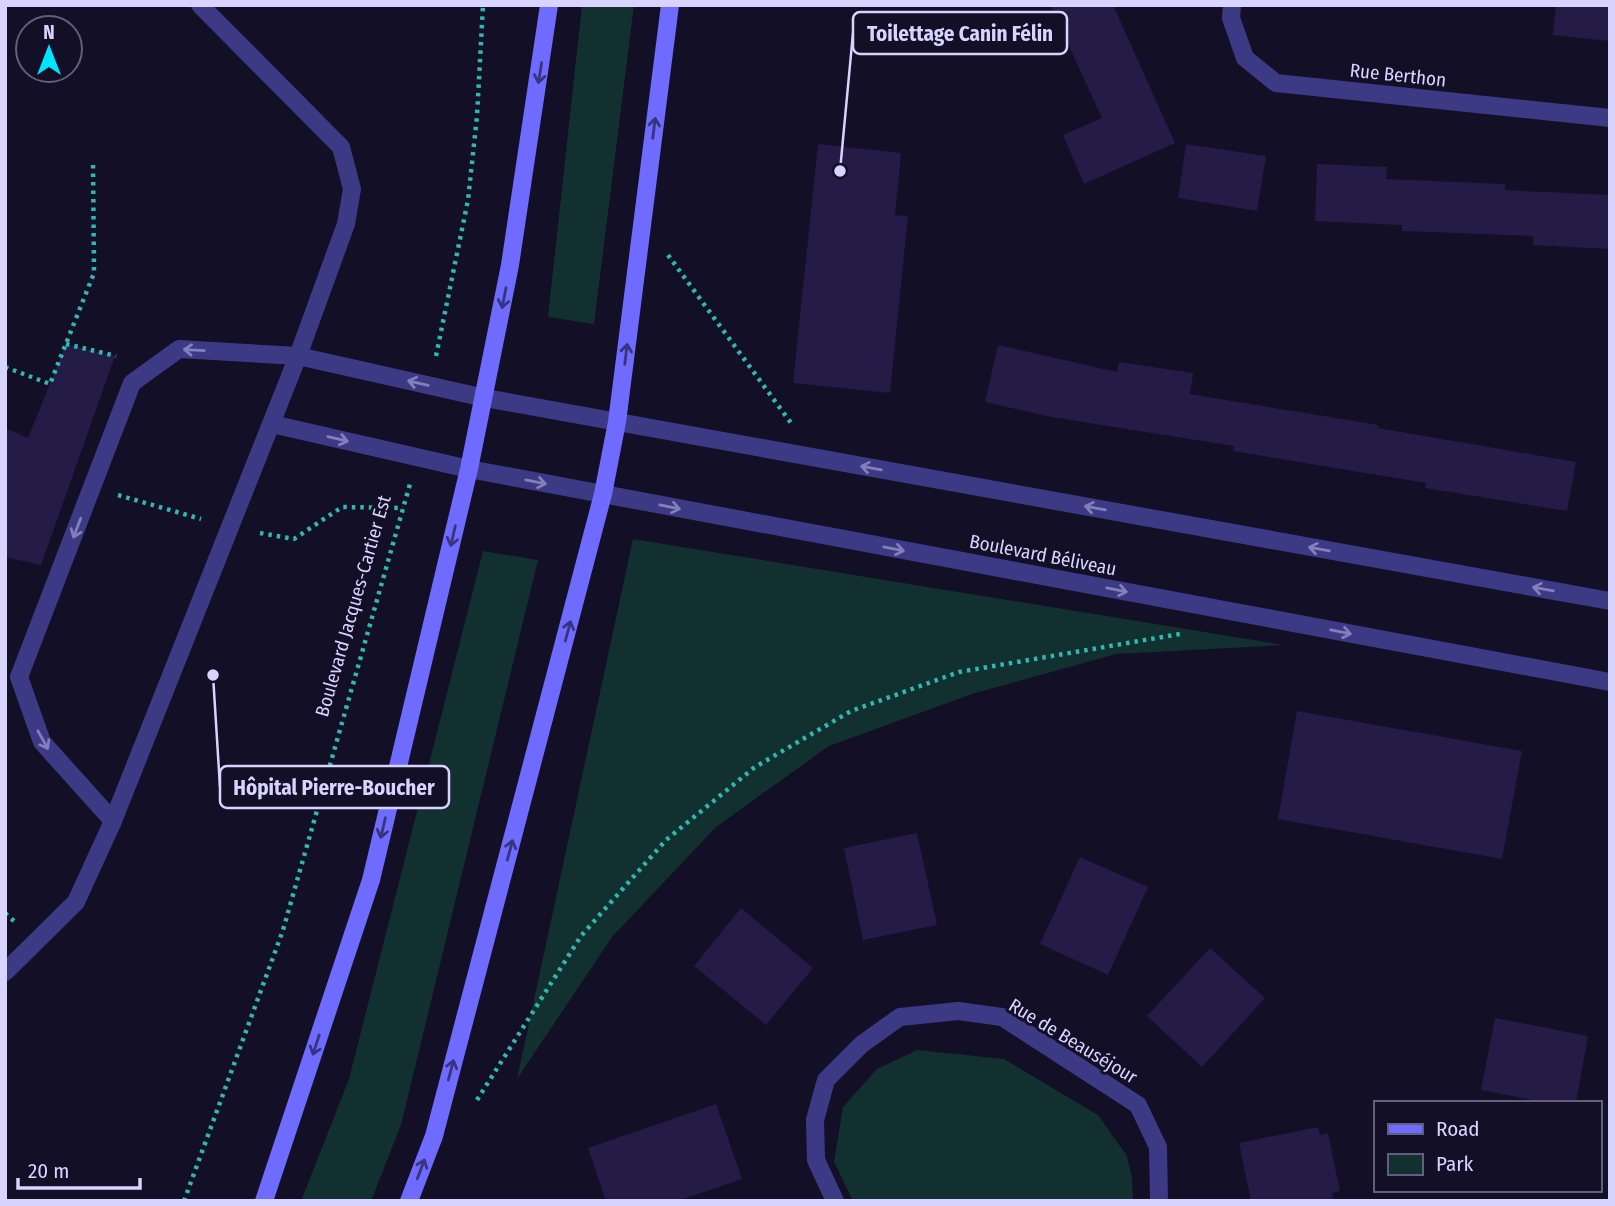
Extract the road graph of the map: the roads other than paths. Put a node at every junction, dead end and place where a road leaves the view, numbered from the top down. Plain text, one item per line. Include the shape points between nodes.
1 (200, 5) edge
2 (549, 5) edge
3 (670, 5) edge
4 (1232, 5) edge
5 (1610, 118) edge
6 (299, 356) junction
7 (485, 398) junction
8 (617, 422) junction
9 (272, 424) junction
10 (469, 469) junction
11 (603, 494) junction
12 (1610, 601) edge
13 (1610, 682) edge
14 (113, 821) junction
15 (5, 972) edge
16 (264, 1201) edge
17 (409, 1201) edge
18 (835, 1201) edge
19 (1159, 1201) edge

1 - 6 street via 341,148 352,189 346,224
2 -> 7 main road
8 -> 3 main road
4 - 5 street, Rue Berthon via 1231,18 1245,58 1276,83
7 -> 6 street
6 - 9 street
6 -> 14 street via 178,349 132,383 19,677 42,742
7 - 8 street
7 - 10 main road
8 - 11 main road
12 -> 8 street
9 -> 10 street, Boulevard Béliveau
9 - 14 street
10 -> 11 street, Boulevard Béliveau
10 -> 16 main road via 371,880
11 -> 13 street, Boulevard Béliveau
17 -> 11 main road via 434,1136
14 - 15 street via 76,902
18 - 19 street, Rue de Beauséjour via 816,1160 815,1120 826,1080 862,1044 900,1017 958,1011 1002,1017 1138,1105 1158,1147

